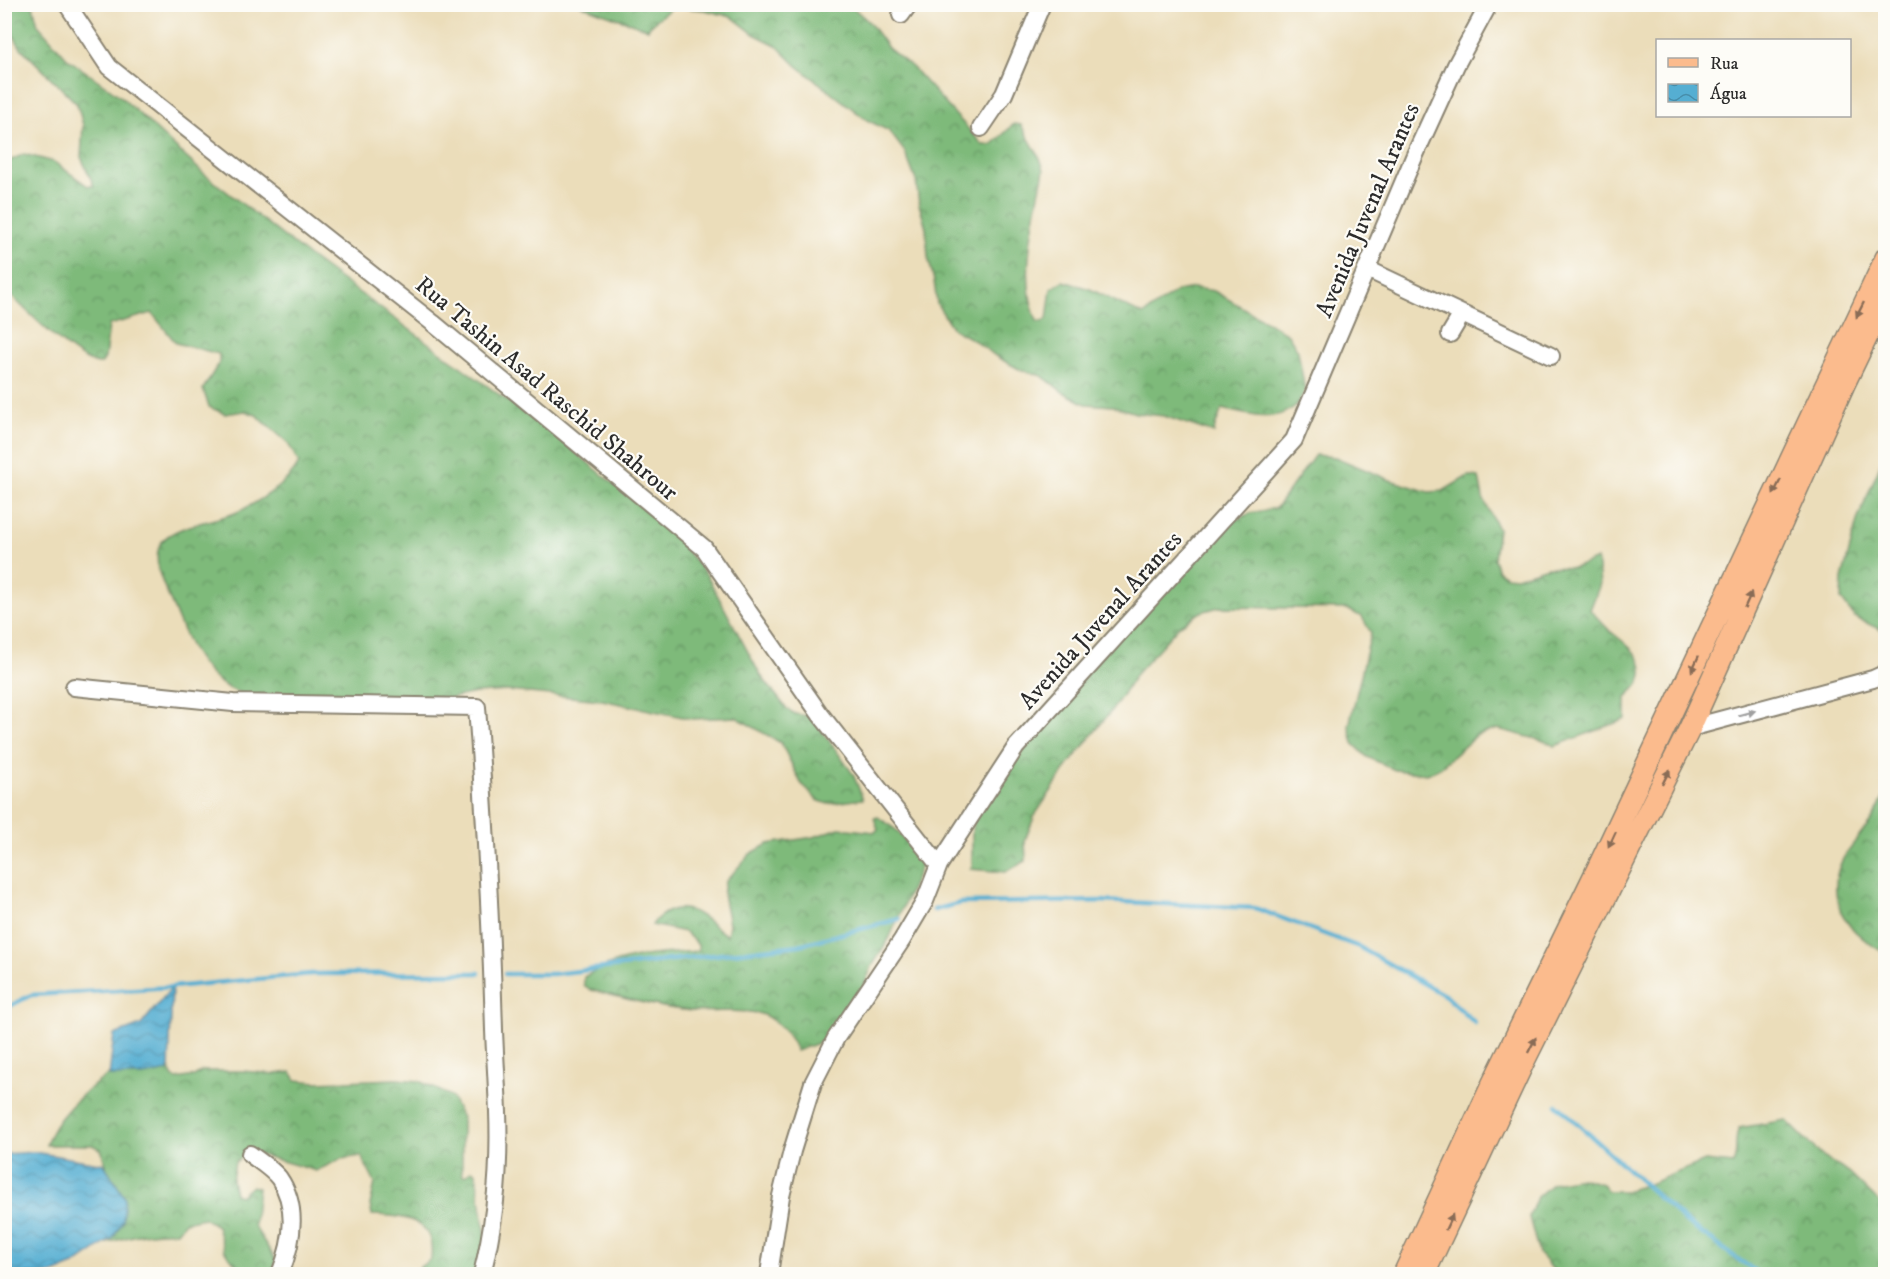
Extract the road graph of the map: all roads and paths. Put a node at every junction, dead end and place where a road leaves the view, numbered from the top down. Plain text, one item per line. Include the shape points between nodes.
1 (66, 4) edge
2 (1042, 4) edge
3 (1489, 4) edge
4 (981, 128) dead end
5 (1886, 258) edge
6 (1367, 269) junction
7 (1886, 297) edge
8 (1462, 314) junction
9 (1450, 334) dead end
10 (1551, 356) dead end
11 (1886, 673) edge
12 (74, 687) dead end
13 (1690, 728) junction
14 (939, 865) junction
15 (250, 1154) dead end
16 (280, 1275) edge
17 (482, 1275) edge
18 (769, 1275) edge
19 (1404, 1275) edge
20 (1424, 1275) edge

1 - 14 street, Rua Tashin Asad Raschid Shahrour via 109,67 433,323 704,548 820,714
2 - 4 street via 1004,94
3 - 6 street, Avenida Juvenal Arantes via 1456,65
5 -> 19 main road
6 - 8 street
6 - 14 street, Avenida Juvenal Arantes via 1294,440 1016,747
13 -> 7 main road
8 - 9 street
8 - 10 street
13 -> 11 street
12 - 17 street via 233,703 477,707 498,1113 498,1157
20 -> 13 main road via 1524,1061
14 - 18 street, Avenida Juvenal Arantes via 925,901 836,1038 813,1083 781,1196
15 - 16 street via 278,1176 290,1197 291,1243

